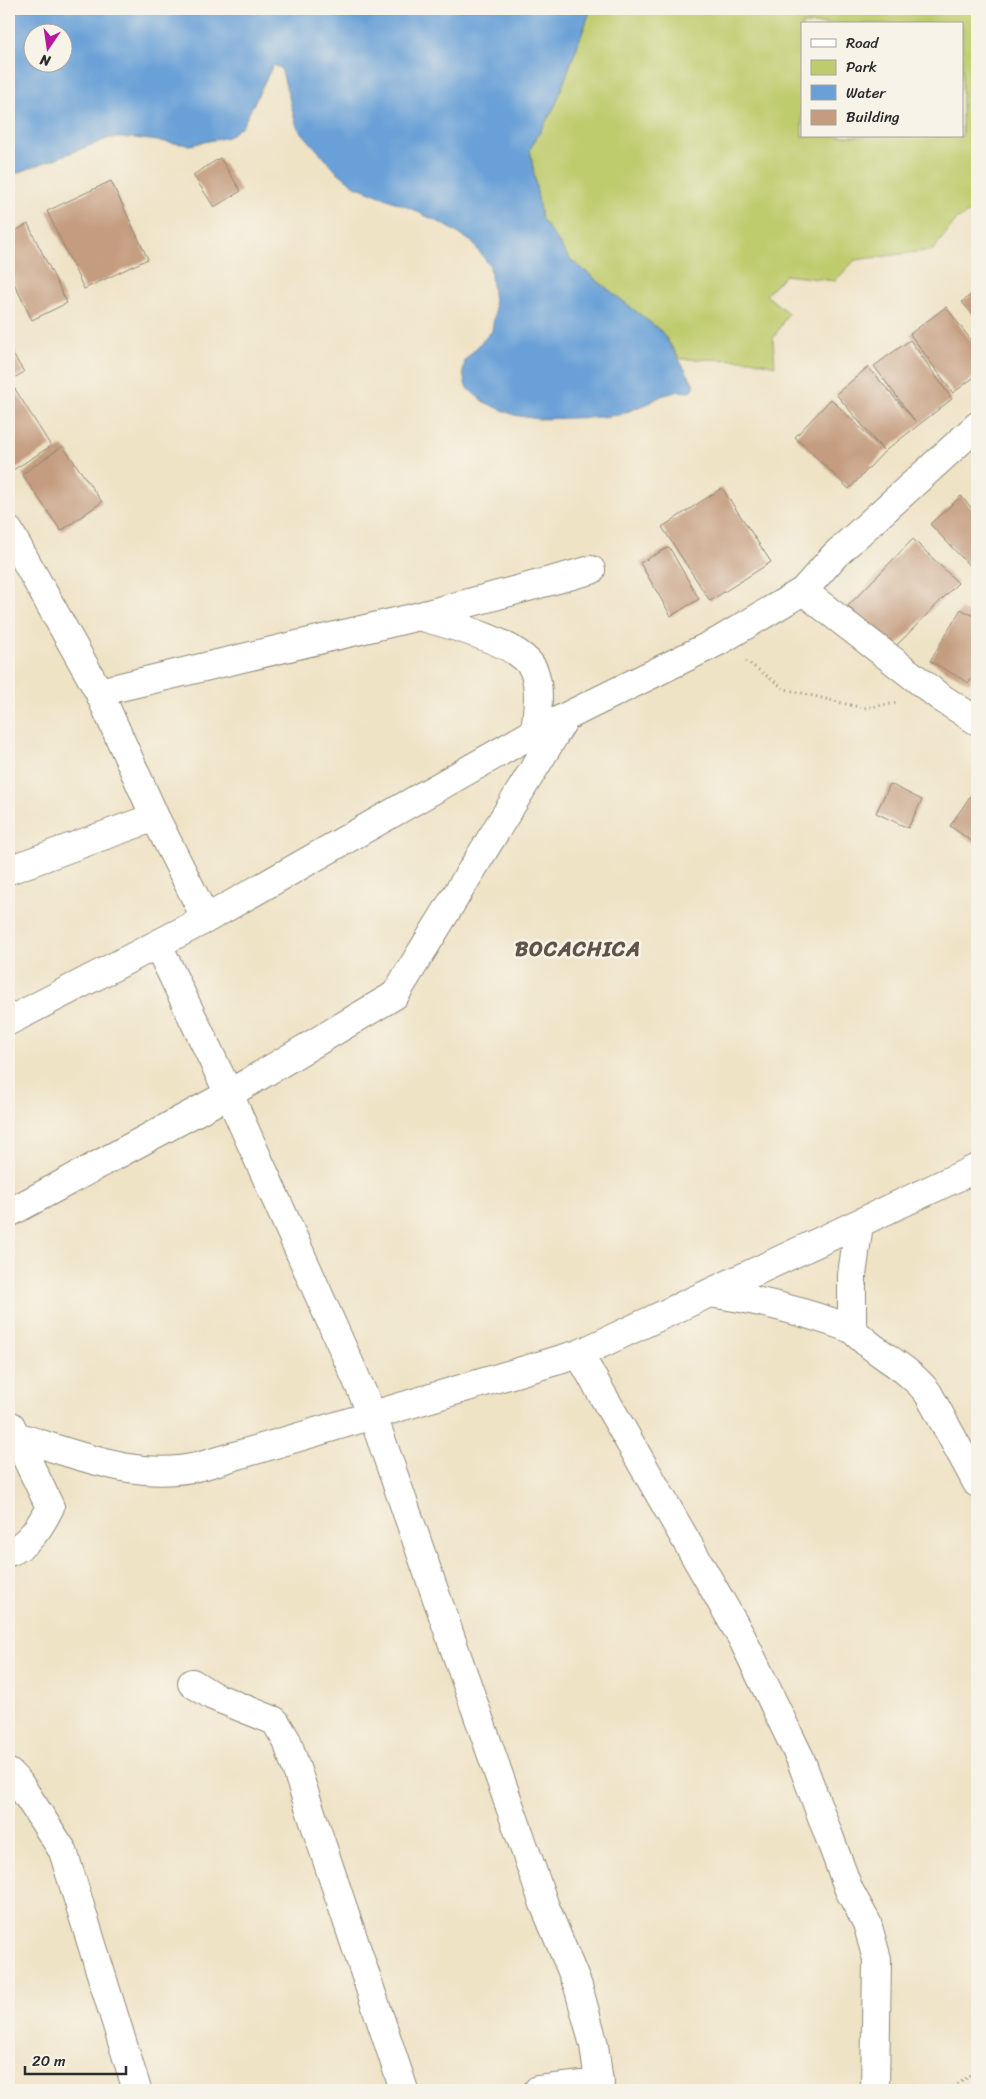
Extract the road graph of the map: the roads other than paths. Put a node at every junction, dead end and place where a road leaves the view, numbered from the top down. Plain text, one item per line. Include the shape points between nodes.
1 (977, 426) edge
2 (9, 531) edge
3 (591, 570) dead end
4 (803, 591) junction
5 (420, 616) junction
6 (100, 692) junction
7 (565, 718) junction
8 (977, 721) edge
9 (535, 732) junction
10 (155, 817) junction
11 (9, 870) edge
12 (206, 919) junction
13 (158, 945) junction
14 (9, 1021) edge
15 (229, 1094) junction
16 (977, 1168) edge
17 (9, 1213) edge
18 (859, 1224) junction
19 (707, 1293) junction
20 (852, 1328) junction
21 (579, 1354) junction
22 (373, 1416) junction
23 (12, 1429) edge
24 (977, 1484) edge
25 (9, 1552) edge
26 (192, 1683) dead end
27 (9, 1773) edge
28 (600, 2086) edge
29 (137, 2090) edge
30 (404, 2090) edge
31 (538, 2090) edge
32 (875, 2090) edge

1 - 4 street via 835,555
2 - 6 street
3 - 5 street
4 - 7 street via 719,641
4 - 8 street via 940,697
5 - 6 street
5 - 9 street via 469,630 512,649 534,670 539,702
6 - 10 street
7 - 9 street
7 - 15 street via 395,995
9 - 12 street
10 - 11 street
10 - 12 street
12 - 13 street
13 - 14 street
13 - 15 street
15 - 17 street
15 - 22 street
16 - 18 street
18 - 19 street
18 - 20 street via 852,1275
19 - 20 street via 749,1298
19 - 21 street
20 - 24 street via 873,1348 918,1380
21 - 22 street
21 - 32 street via 742,1638 800,1758 850,1890 868,1922 877,1959
22 - 23 street via 180,1471 158,1472 112,1465
22 - 28 street via 544,1904 578,1986 594,2045
23 - 25 street via 50,1507 41,1526 17,1550
26 - 30 street via 213,1696 275,1721 286,1741
27 - 29 street via 63,1852
28 - 31 street

